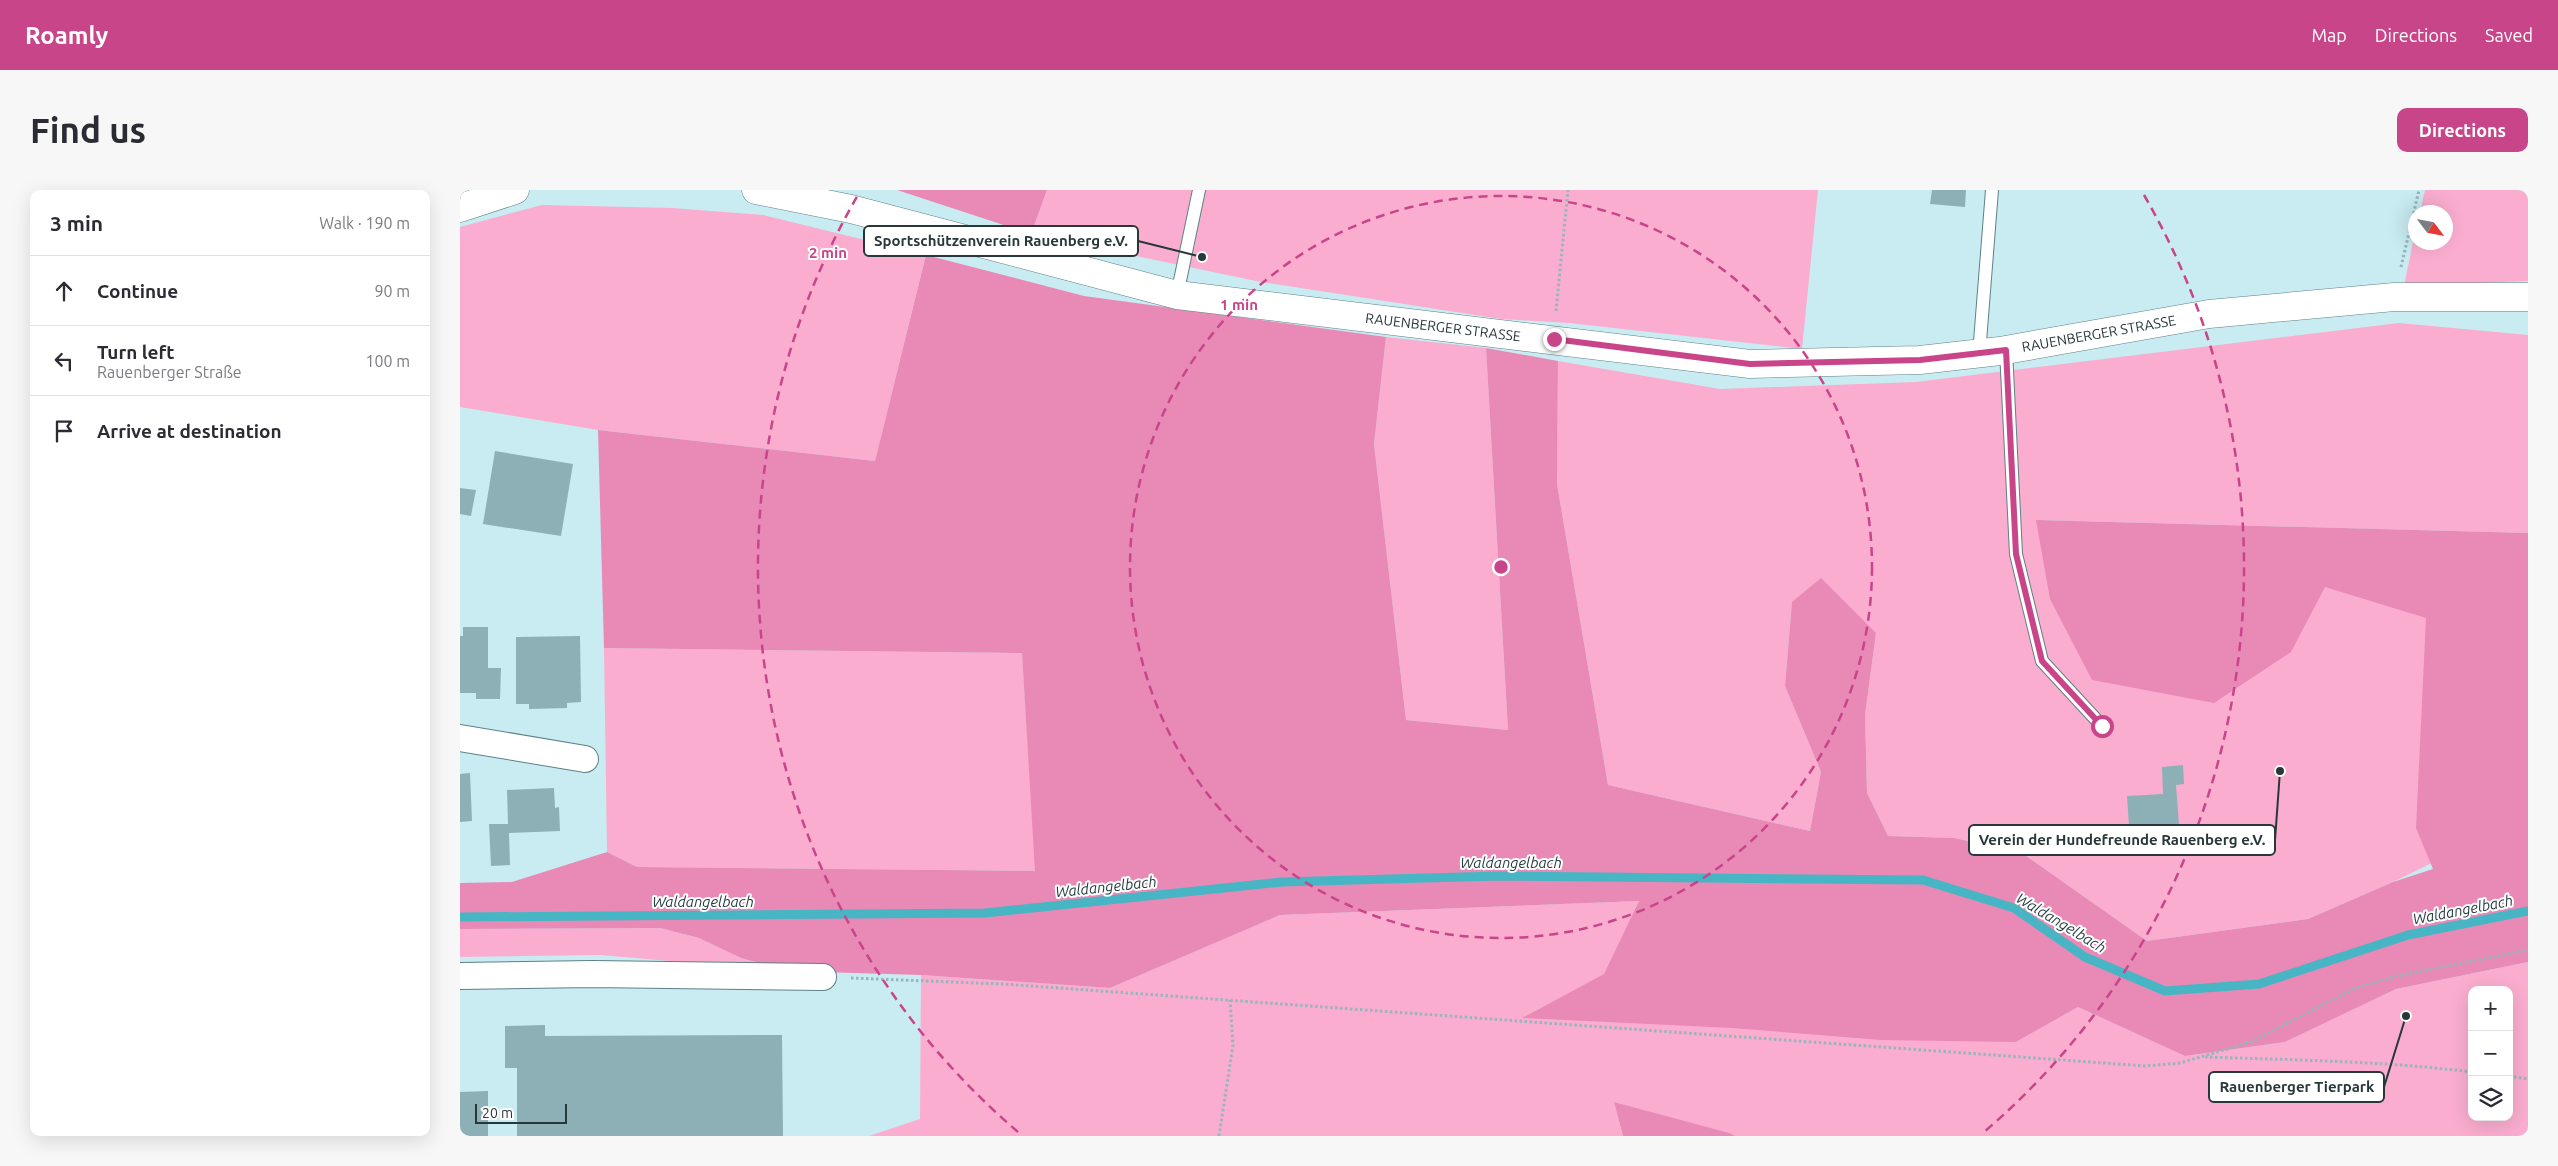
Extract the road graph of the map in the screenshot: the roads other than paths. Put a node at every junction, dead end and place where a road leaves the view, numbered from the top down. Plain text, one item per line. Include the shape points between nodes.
1 (515, 190) edge
2 (756, 190) edge
3 (796, 190) edge
4 (1199, 190) edge
5 (1992, 190) edge
6 (821, 202) junction
7 (460, 208) edge
8 (1177, 295) junction
9 (2528, 297) edge
10 (2006, 350) junction
11 (1980, 354) junction
12 (2102, 726) dead end
13 (460, 738) edge
14 (585, 759) dead end
15 (460, 976) edge
16 (823, 977) road end

1 - 7 street
2 - 6 street, RAUENBERGER STRASSE
3 - 6 street
4 - 8 lane
5 - 11 lane
6 - 8 street, RAUENBERGER STRASSE
8 - 11 street, RAUENBERGER STRASSE via 1750,364 1920,360
9 - 10 street, RAUENBERGER STRASSE via 2394,297 2209,314
10 - 11 street, RAUENBERGER STRASSE
10 - 12 lane via 2016,554 2042,661
13 - 14 street
15 - 16 street

